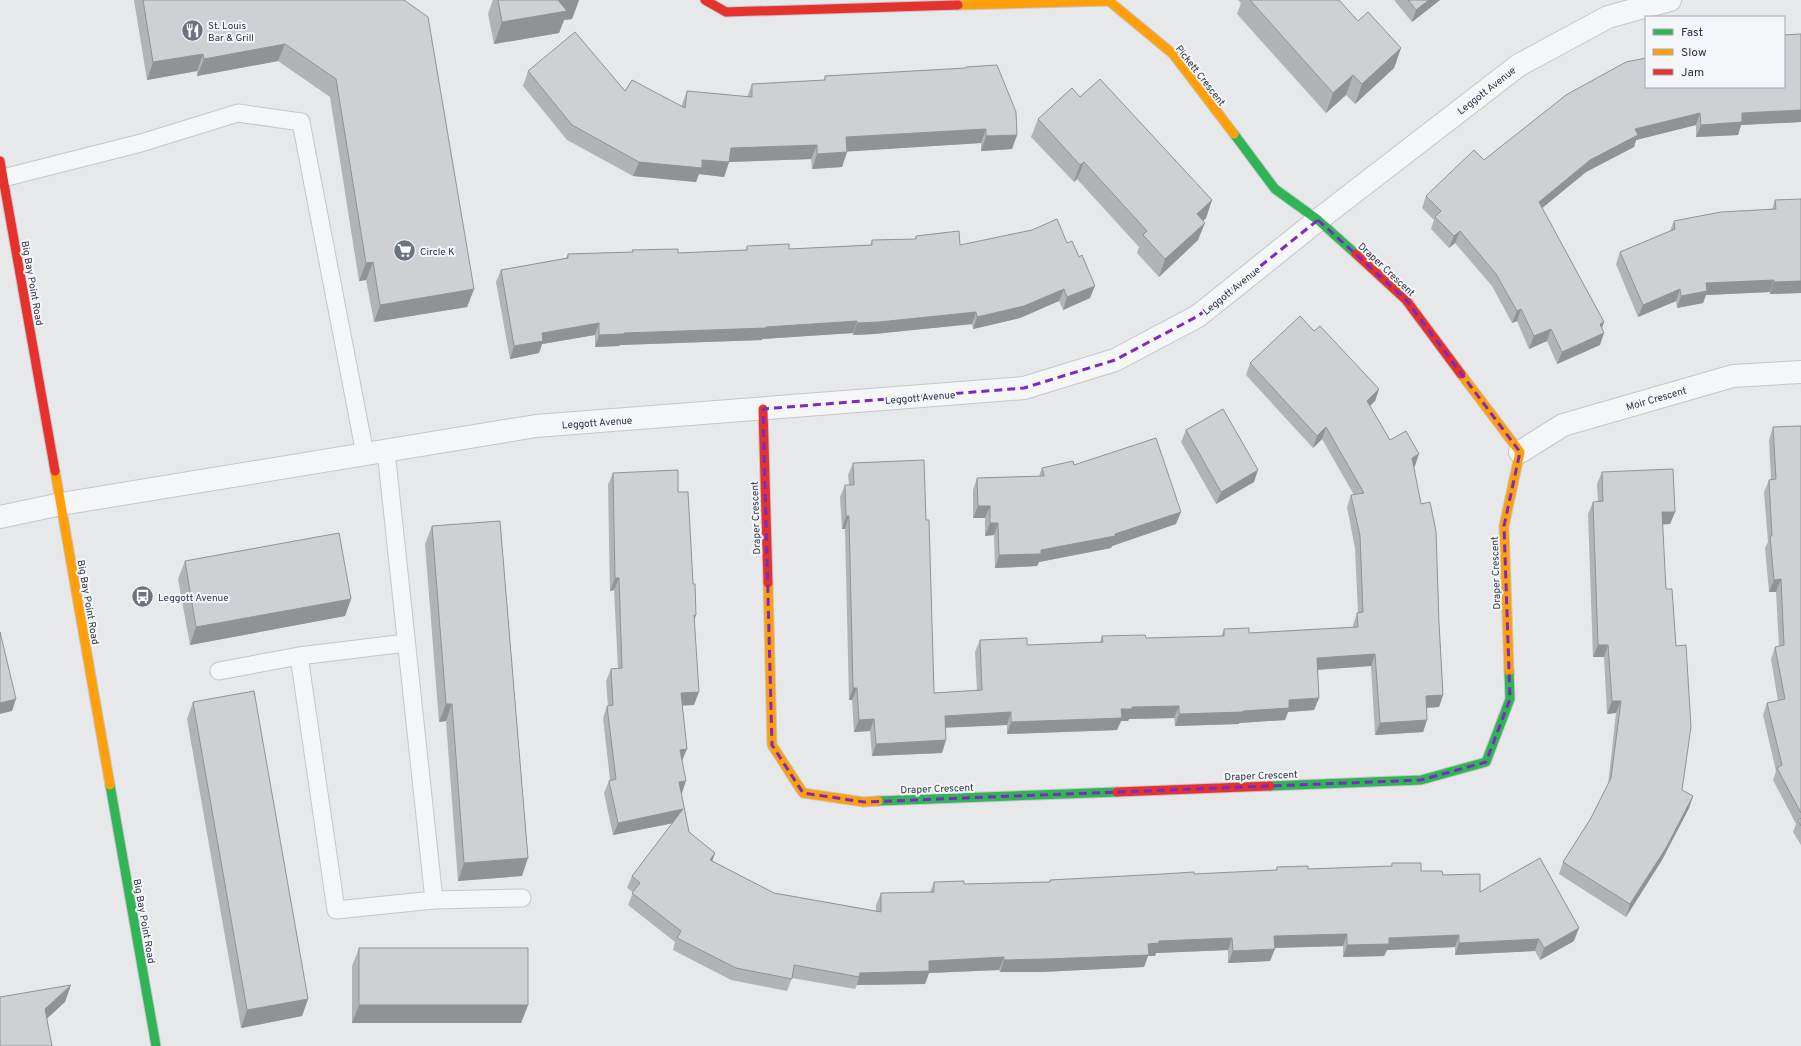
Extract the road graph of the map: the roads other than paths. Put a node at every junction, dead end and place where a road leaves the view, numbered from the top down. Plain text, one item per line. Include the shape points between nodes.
1 (705, 0) edge
2 (1670, 0) edge
3 (1, 169) edge
4 (1318, 220) junction
5 (1801, 372) edge
6 (763, 409) junction
7 (386, 451) junction
8 (1520, 452) junction
9 (365, 454) junction
10 (61, 504) junction
11 (0, 517) edge
12 (406, 643) junction
13 (299, 656) junction
14 (219, 671) dead end
15 (522, 898) dead end
16 (434, 900) junction
17 (156, 1046) edge

1 - 4 street, Pickett Crescent via 726,12 1109,1 1173,54 1275,189
2 - 4 street, Leggott Avenue via 1608,17 1519,65
3 - 9 lane via 141,143 238,113 301,122
3 - 10 street, Big Bay Point Road
4 - 6 street, Leggott Avenue via 1198,316 1115,360 1024,388
4 - 8 street, Draper Crescent via 1406,300
5 - 8 street, Moir Crescent via 1732,376 1563,425
6 - 7 street, Leggott Avenue via 536,426
6 - 8 street, Draper Crescent via 772,745 803,793 864,802 1421,780 1486,762 1510,699 1504,526
7 - 9 street, Leggott Avenue
7 - 12 lane
9 - 10 street, Leggott Avenue
10 - 11 street, Leggott Avenue
10 - 17 street, Big Bay Point Road
12 - 13 lane
12 - 16 lane
13 - 14 lane
13 - 16 lane via 336,910
15 - 16 lane

